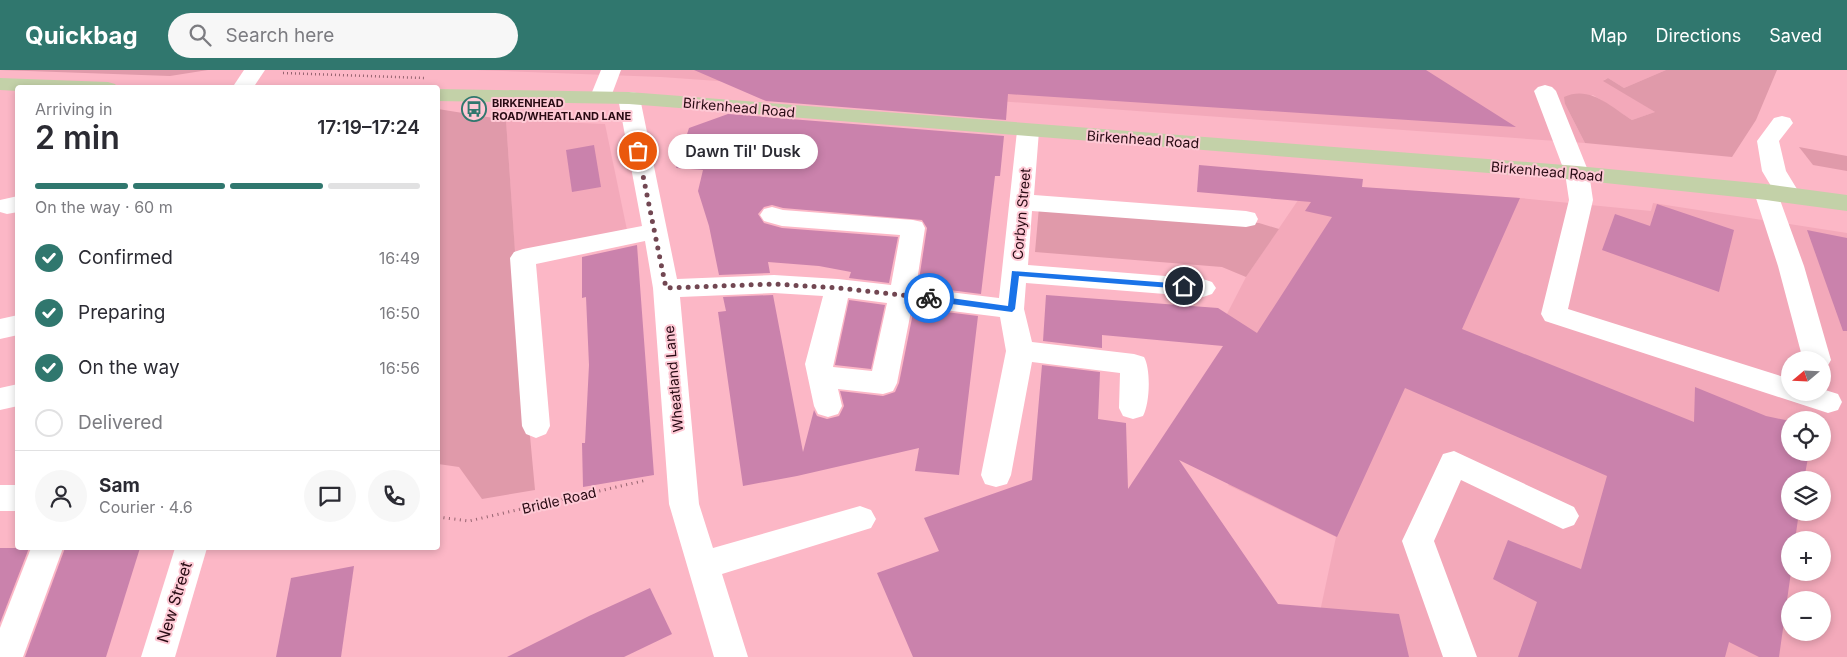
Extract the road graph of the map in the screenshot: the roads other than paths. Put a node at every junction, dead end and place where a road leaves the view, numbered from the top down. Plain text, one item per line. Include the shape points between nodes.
1 (255, 70) edge
2 (611, 70) edge
3 (0, 84) edge
4 (27, 85) edge
5 (244, 85) edge
6 (1544, 91) dead end
7 (440, 95) edge
8 (601, 96) junction
9 (629, 98) junction
10 (1782, 123) dead end
11 (1028, 131) junction
12 (1577, 173) junction
13 (1023, 192) junction
14 (1777, 193) junction
15 (1847, 203) edge
16 (772, 215) dead end
17 (1246, 219) dead end
18 (655, 231) junction
19 (1015, 273) junction
20 (666, 288) junction
21 (838, 288) junction
22 (1203, 288) dead end
23 (902, 294) junction
24 (1012, 309) junction
25 (15, 326) edge
26 (0, 329) edge
27 (1020, 351) junction
28 (1815, 351) edge
29 (821, 376) junction
30 (1781, 387) edge
31 (15, 396) edge
32 (0, 399) edge
33 (828, 406) dead end
34 (1134, 408) dead end
35 (536, 426) dead end
36 (996, 475) dead end
37 (0, 498) edge
38 (15, 498) edge
39 (1564, 516) dead end
40 (860, 519) dead end
41 (46, 550) edge
42 (190, 550) edge
43 (703, 565) junction
44 (6, 646) edge
45 (158, 657) edge
46 (731, 657) edge
47 (1460, 657) edge

1 - 5 street
2 - 8 street
3 - 4 main road
6 - 12 street
7 - 8 main road, Birkenhead Road
8 - 9 main road, Birkenhead Road
9 - 11 main road, Birkenhead Road
9 - 18 street, Wheatland Lane
10 - 14 street via 1768,141
11 - 12 main road, Birkenhead Road
11 - 13 street, Corbyn Street
12 - 14 main road, Birkenhead Road
12 - 30 street via 1581,200 1554,314
13 - 17 street
13 - 19 street, Corbyn Street
14 - 15 main road, Birkenhead Road
14 - 28 street via 1791,266
16 - 23 street via 913,228
18 - 20 street, Wheatland Lane
18 - 35 street via 523,258
19 - 22 street
19 - 24 street, Corbyn Street
20 - 21 street via 774,284
20 - 43 street, Wheatland Lane via 684,504
21 - 23 street
21 - 29 street via 819,364
23 - 24 street
23 - 29 street via 883,383
24 - 27 street, Corbyn Street
25 - 26 street
27 - 34 street via 1134,364
27 - 36 street, Corbyn Street
29 - 33 street
31 - 32 street
37 - 38 street
39 - 47 street via 1454,464 1418,541
40 - 43 street
41 - 44 street
42 - 45 street, New Street
43 - 46 street, Wheatland Lane

